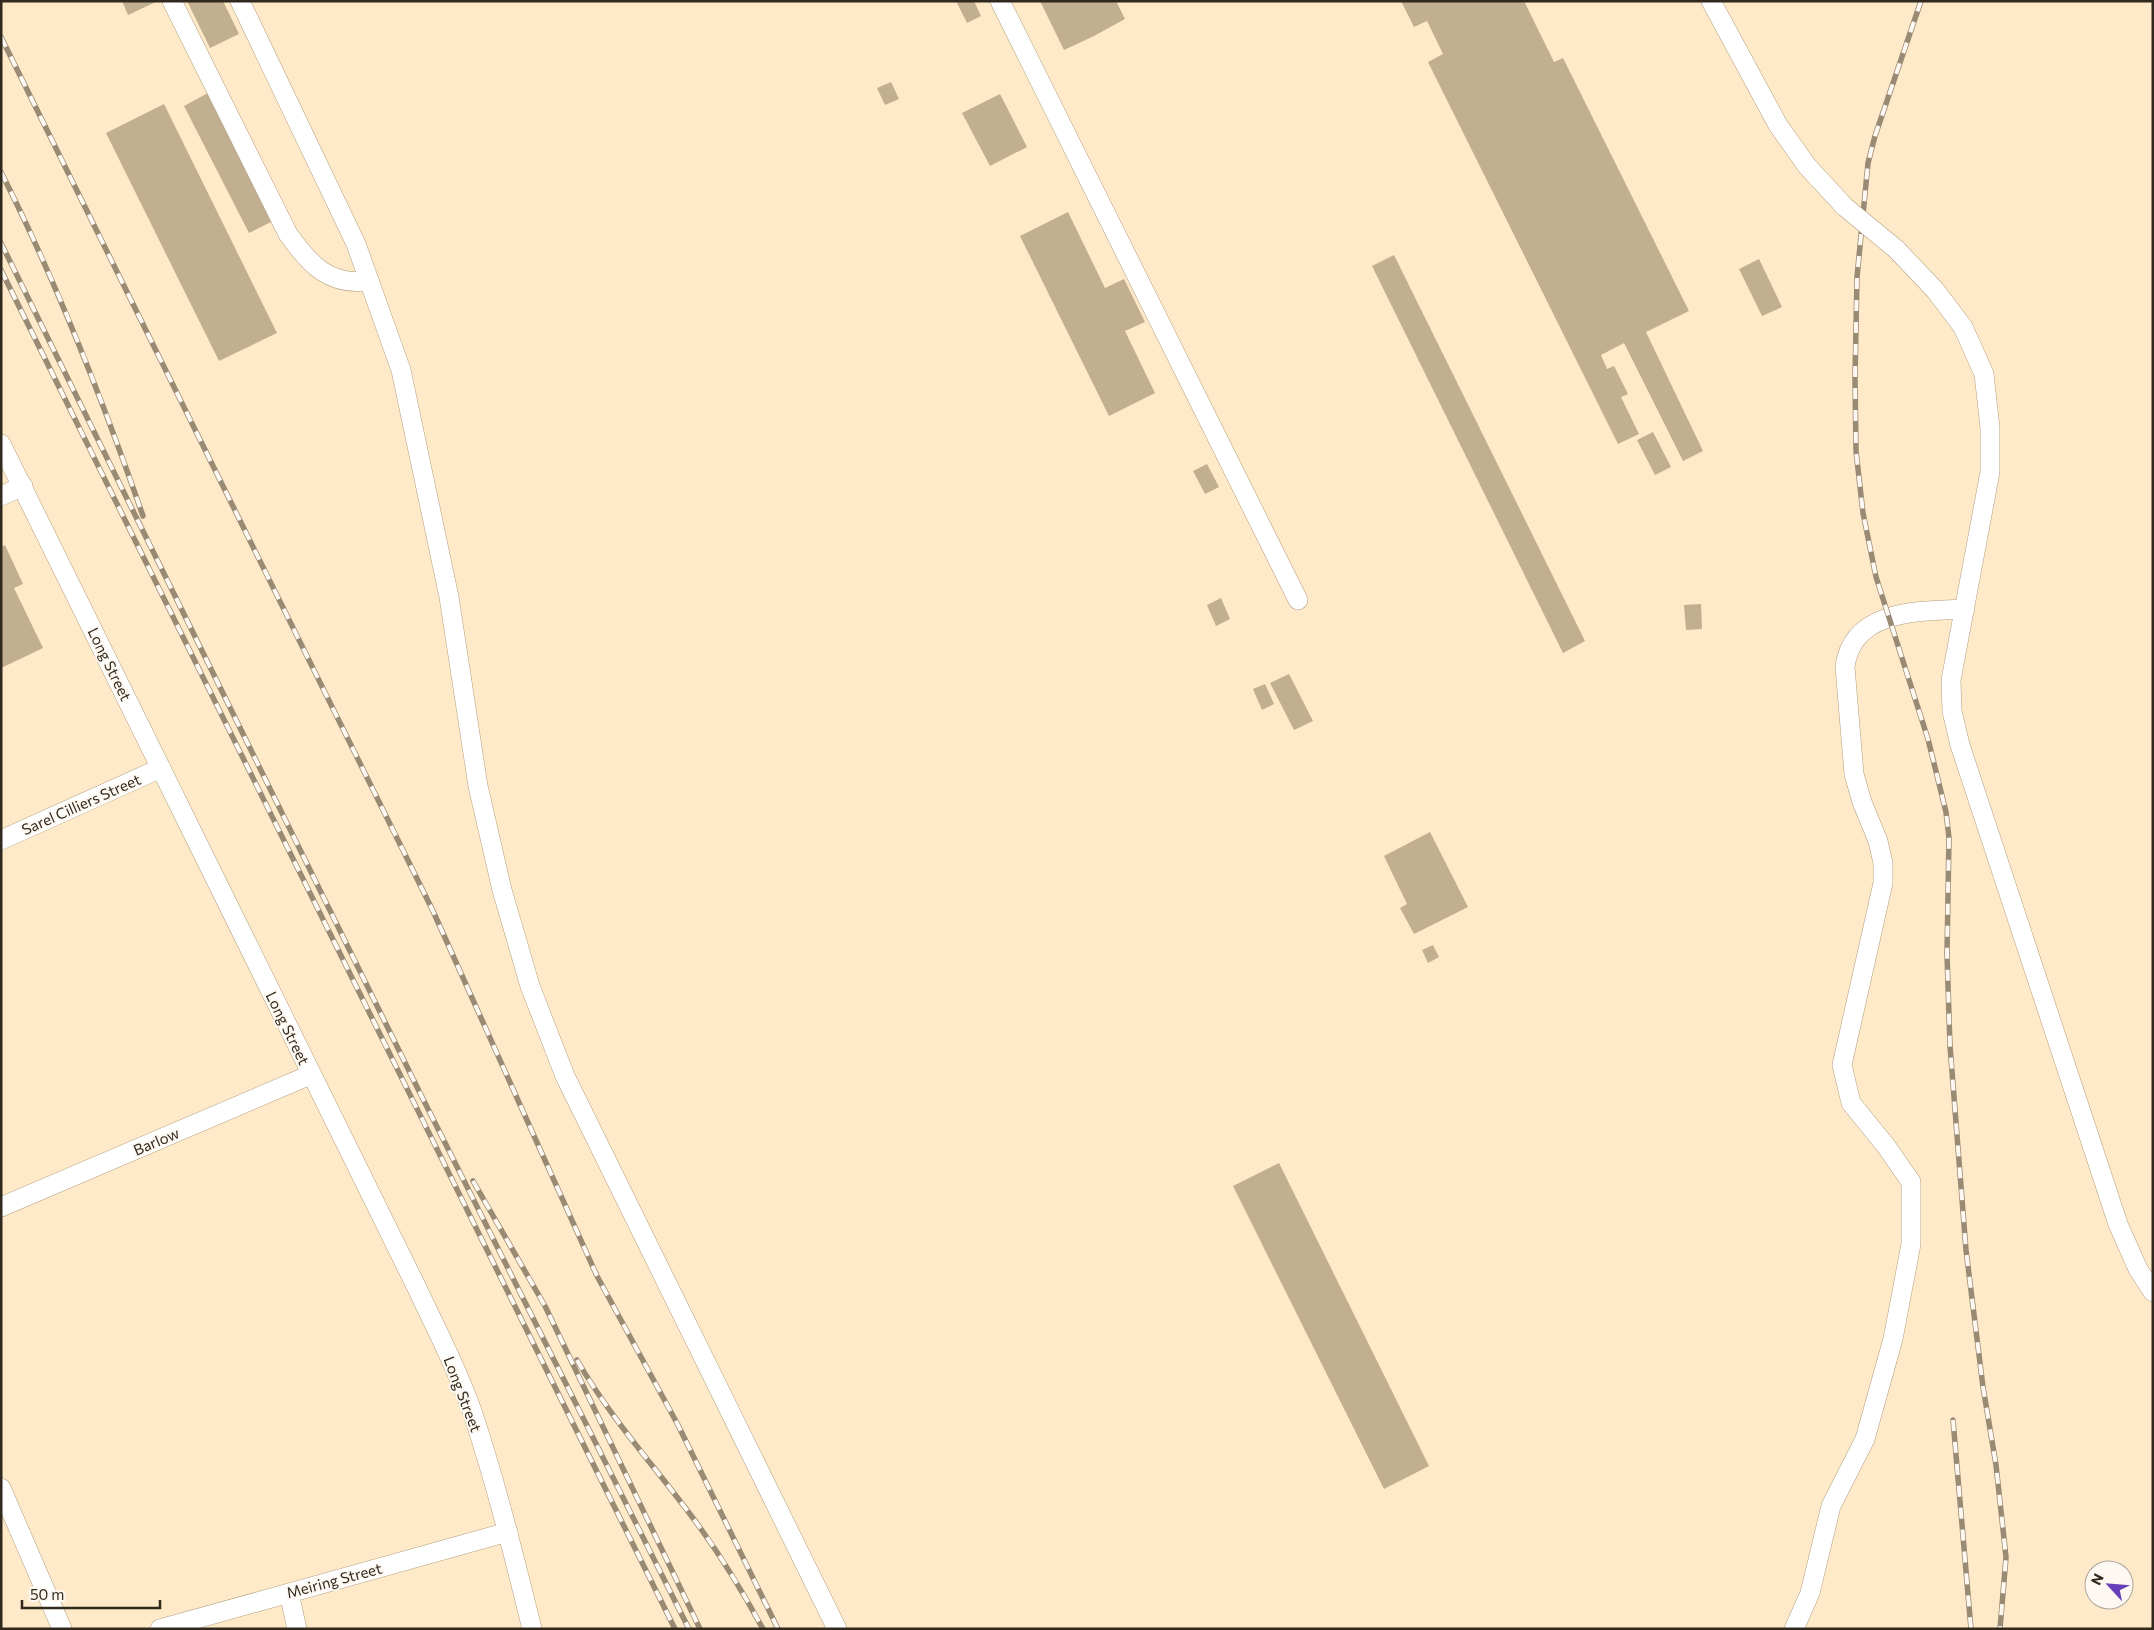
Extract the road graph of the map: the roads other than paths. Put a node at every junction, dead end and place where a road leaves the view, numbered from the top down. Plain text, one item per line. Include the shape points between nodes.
1 (172, 1) edge
2 (240, 1) edge
3 (1000, 1) edge
4 (1711, 1) edge
5 (369, 281) junction
6 (1, 444) edge
7 (23, 486) junction
8 (1, 496) edge
9 (1298, 600) dead end
10 (1965, 610) junction
11 (161, 768) junction
12 (1, 840) edge
13 (310, 1075) junction
14 (1, 1207) edge
15 (2153, 1292) edge
16 (1, 1488) edge
17 (508, 1532) junction
18 (289, 1593) junction
19 (62, 1629) edge
20 (160, 1629) edge
21 (297, 1629) edge
22 (532, 1629) edge
23 (837, 1629) edge
24 (1794, 1629) edge

1 - 5 street via 284,227 298,248 322,272 335,279
2 - 5 street via 356,244
3 - 9 street
4 - 10 street, bridge via 1778,125 1807,166 1845,207 1896,249 1935,290 1963,327 1984,374 1990,428 1990,472
5 - 23 street via 401,370 449,597 478,786 502,890 530,986 565,1076
6 - 7 street, Long Street
7 - 8 street
7 - 11 street, Long Street
10 - 15 street via 1951,680 1952,711 1960,745 2118,1224 2138,1269
10 - 24 street via 1922,611 1888,618 1864,629 1846,658 1854,774 1878,841 1883,883 1842,1065 1851,1103 1911,1182 1911,1244 1893,1339 1865,1438 1830,1506 1810,1593
11 - 12 street, Sarel Cilliers Street
11 - 13 street, Long Street
13 - 14 street, Barlow
13 - 17 street, Long Street via 416,1286 461,1384
16 - 19 street
17 - 18 street, Meiring Street
17 - 22 street, Long Street
18 - 20 street, Meiring Street
18 - 21 street

